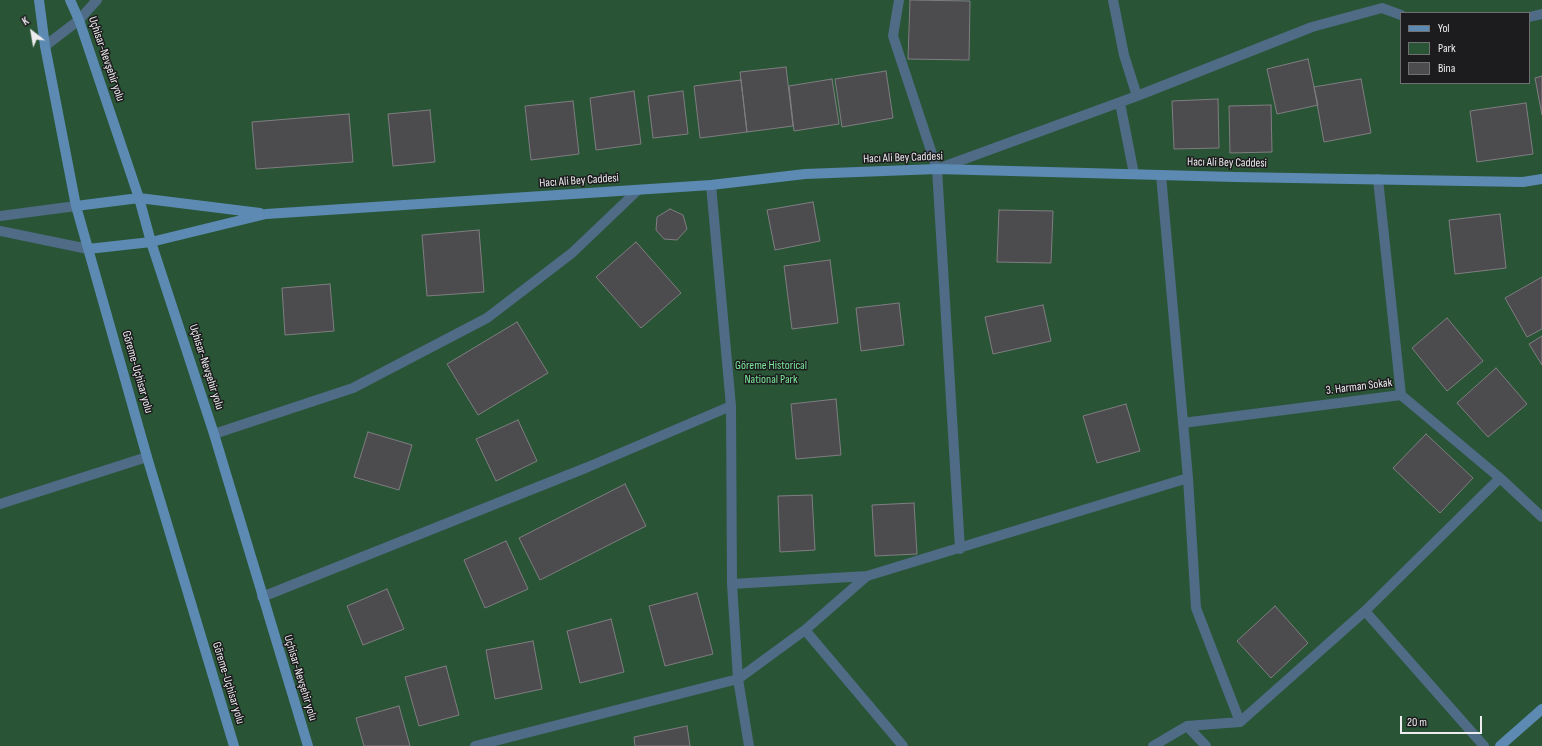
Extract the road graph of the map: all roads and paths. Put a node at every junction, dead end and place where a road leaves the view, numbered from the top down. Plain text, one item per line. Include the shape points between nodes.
1 (39, 0) edge
2 (70, 0) edge
3 (97, 0) edge
4 (899, 0) edge
5 (1113, 0) edge
6 (1382, 4) edge
7 (1400, 14) edge
8 (1542, 14) edge
9 (1530, 17) edge
10 (79, 20) junction
11 (45, 46) junction
12 (1137, 96) junction
13 (1120, 103) junction
14 (937, 169) junction
15 (1134, 174) junction
16 (1161, 175) junction
17 (1378, 179) junction
18 (1542, 179) edge
19 (711, 185) junction
20 (638, 190) junction
21 (139, 198) junction
22 (76, 206) junction
23 (266, 214) junction
24 (0, 216) edge
25 (0, 231) edge
26 (151, 242) junction
27 (88, 249) junction
28 (1401, 395) junction
29 (731, 406) junction
30 (1183, 423) junction
31 (214, 434) junction
32 (147, 457) junction
33 (1188, 478) junction
34 (1500, 478) junction
35 (0, 504) edge
36 (1542, 518) edge
37 (960, 549) junction
38 (867, 576) junction
39 (732, 584) junction
40 (262, 597) junction
41 (1365, 611) junction
42 (805, 630) junction
43 (738, 679) junction
44 (1542, 709) edge
45 (1240, 722) junction
46 (1187, 726) junction
47 (502, 743) edge
48 (234, 746) edge
49 (308, 746) edge
50 (475, 746) edge
51 (748, 746) edge
52 (903, 746) edge
53 (1153, 746) edge
54 (1206, 746) edge
55 (1484, 746) edge
56 (1500, 746) edge

1 - 11 street, Göreme-Uçhisar yolu
2 - 10 street, Uçhisar-Nevşehir yolu
3 - 10 street
4 - 14 street via 893,36
5 - 12 street via 1124,55
6 - 7 street
6 - 12 street via 1312,27
8 - 9 street
10 - 11 street
10 - 21 street, Uçhisar-Nevşehir yolu
11 - 22 street, Göreme-Uçhisar yolu
12 - 13 street
13 - 14 street
13 - 15 street
14 - 15 street, Hacı Ali Bey Caddesi
14 - 19 street, Hacı Ali Bey Caddesi via 805,174
14 - 37 street
15 - 16 street, Hacı Ali Bey Caddesi
16 - 17 street, Hacı Ali Bey Caddesi
16 - 30 street
17 - 18 street, Hacı Ali Bey Caddesi via 1523,182
17 - 28 street
19 - 20 street, Hacı Ali Bey Caddesi
19 - 29 street
20 - 23 street, Hacı Ali Bey Caddesi
20 - 31 street via 572,253 487,318 353,388
21 - 22 street
21 - 23 street
21 - 26 street, Uçhisar-Nevşehir yolu
22 - 24 street
22 - 27 street, Göreme-Uçhisar yolu
23 - 26 street
25 - 27 street
26 - 27 street
26 - 31 street, Uçhisar-Nevşehir yolu
27 - 32 street, Göreme-Uçhisar yolu
28 - 30 street, 3. Harman Sokak
28 - 34 street, 3. Harman Sokak
29 - 39 street
29 - 40 street via 588,467
30 - 33 street
31 - 40 street, Uçhisar-Nevşehir yolu
32 - 35 street
32 - 48 street, Göreme-Uçhisar yolu
33 - 37 street
33 - 45 street via 1196,608
34 - 36 street, 3. Harman Sokak
34 - 41 street
37 - 38 street
38 - 39 street
38 - 42 street
39 - 43 street
40 - 49 street, Uçhisar-Nevşehir yolu
41 - 45 street
41 - 55 street
42 - 43 street
42 - 52 street
43 - 47 street
43 - 51 street
44 - 56 street
45 - 46 street
46 - 53 street
46 - 54 street
47 - 50 street

